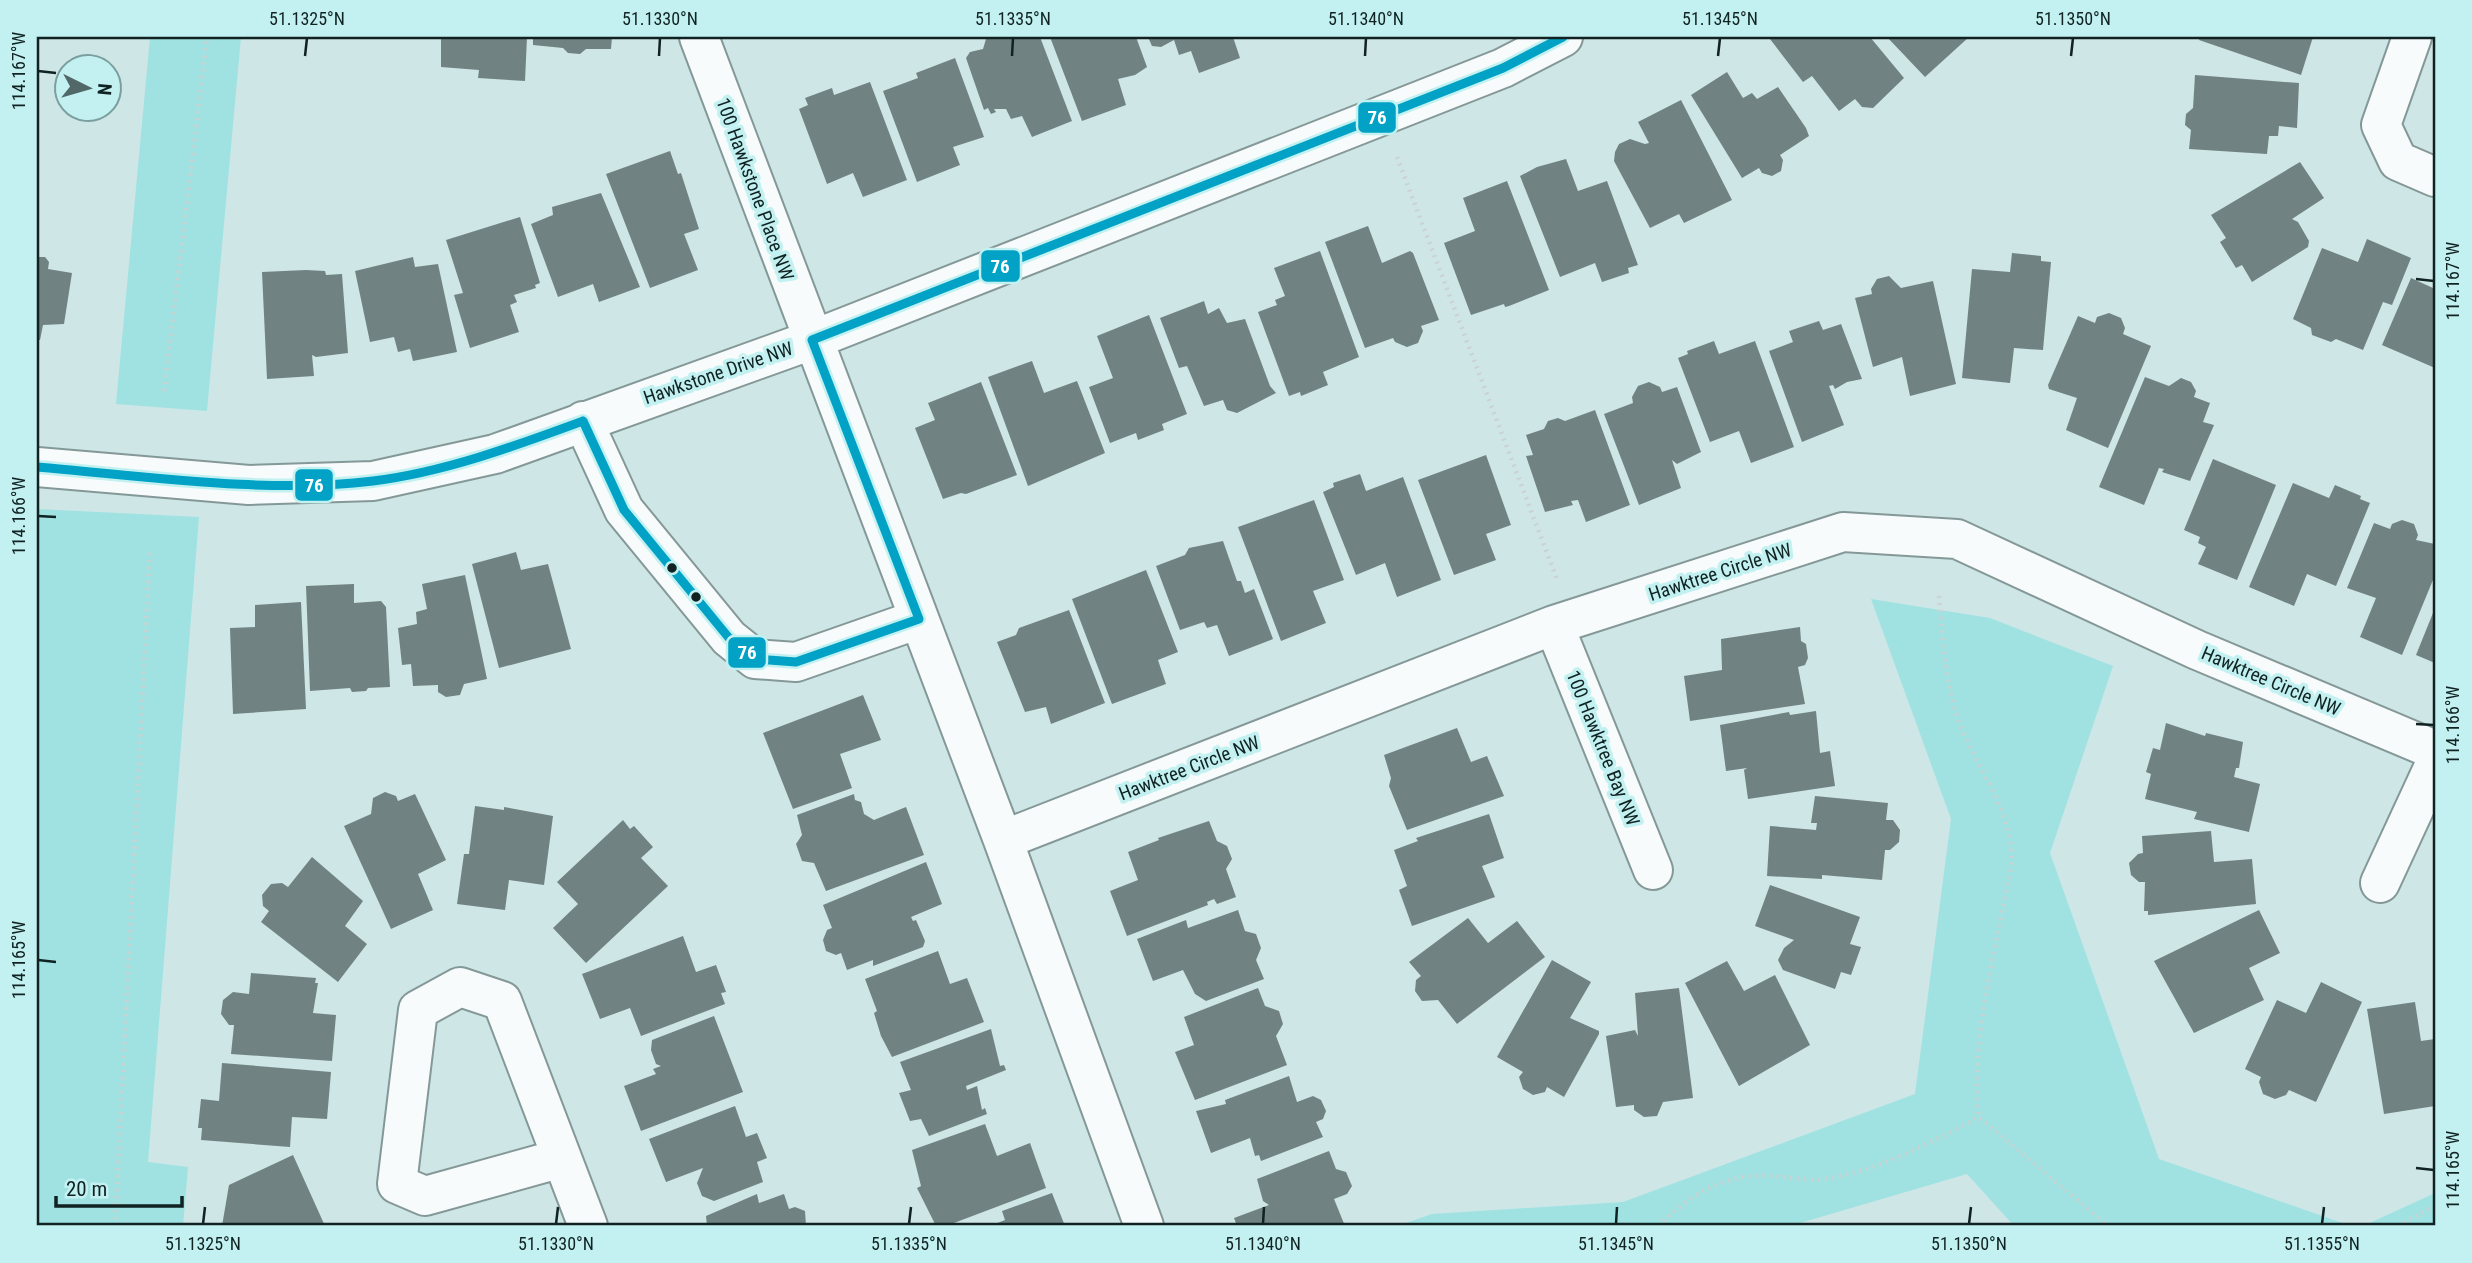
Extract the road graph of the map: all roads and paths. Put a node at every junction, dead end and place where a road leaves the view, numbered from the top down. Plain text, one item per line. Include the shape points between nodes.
1 (206, 37) edge
2 (699, 37) edge
3 (2412, 37) edge
4 (1543, 42) edge
5 (1397, 157) dead end
6 (2435, 177) edge
7 (812, 340) junction
8 (164, 391) dead end
9 (583, 421) junction
10 (37, 467) edge
11 (150, 548) dead end
12 (1558, 582) dead end
13 (1939, 596) dead end
14 (919, 619) junction
15 (1554, 625) junction
16 (2435, 750) edge
17 (2435, 764) edge
18 (1003, 840) junction
19 (1653, 870) dead end
20 (2380, 883) dead end
21 (1979, 1117) junction
22 (562, 1158) junction
23 (2435, 1206) edge
24 (116, 1226) edge
25 (588, 1226) edge
26 (1144, 1226) edge
27 (1658, 1226) edge
28 (2108, 1226) edge
29 (2398, 1226) edge

1 - 8 path
2 - 7 street, 100 Hawkstone Place NW
3 - 6 street via 2381,125 2398,161
4 - 7 street, Hawkstone Drive NW via 1442,93
5 - 12 path
7 - 9 street, Hawkstone Drive NW
7 - 14 street
9 - 10 street, Hawkstone Drive NW via 495,454 373,481 249,485
9 - 14 street via 624,510 729,638 755,659 796,662
11 - 24 path
13 - 21 path via 1946,677 1956,714 2005,813 2012,838 2012,863 1978,1054 1975,1089
14 - 18 street
15 - 16 street, Hawktree Circle NW via 1843,532 1957,539 2197,650
15 - 18 street, Hawktree Circle NW
15 - 19 street, 100 Hawktree Bay NW
17 - 20 street
18 - 26 street
21 - 27 path via 1898,1159 1828,1179 1759,1175 1713,1184
21 - 28 path
22 - 22 street via 502,1001 460,987 418,1010 397,1184 425,1196
22 - 25 street
23 - 29 path

